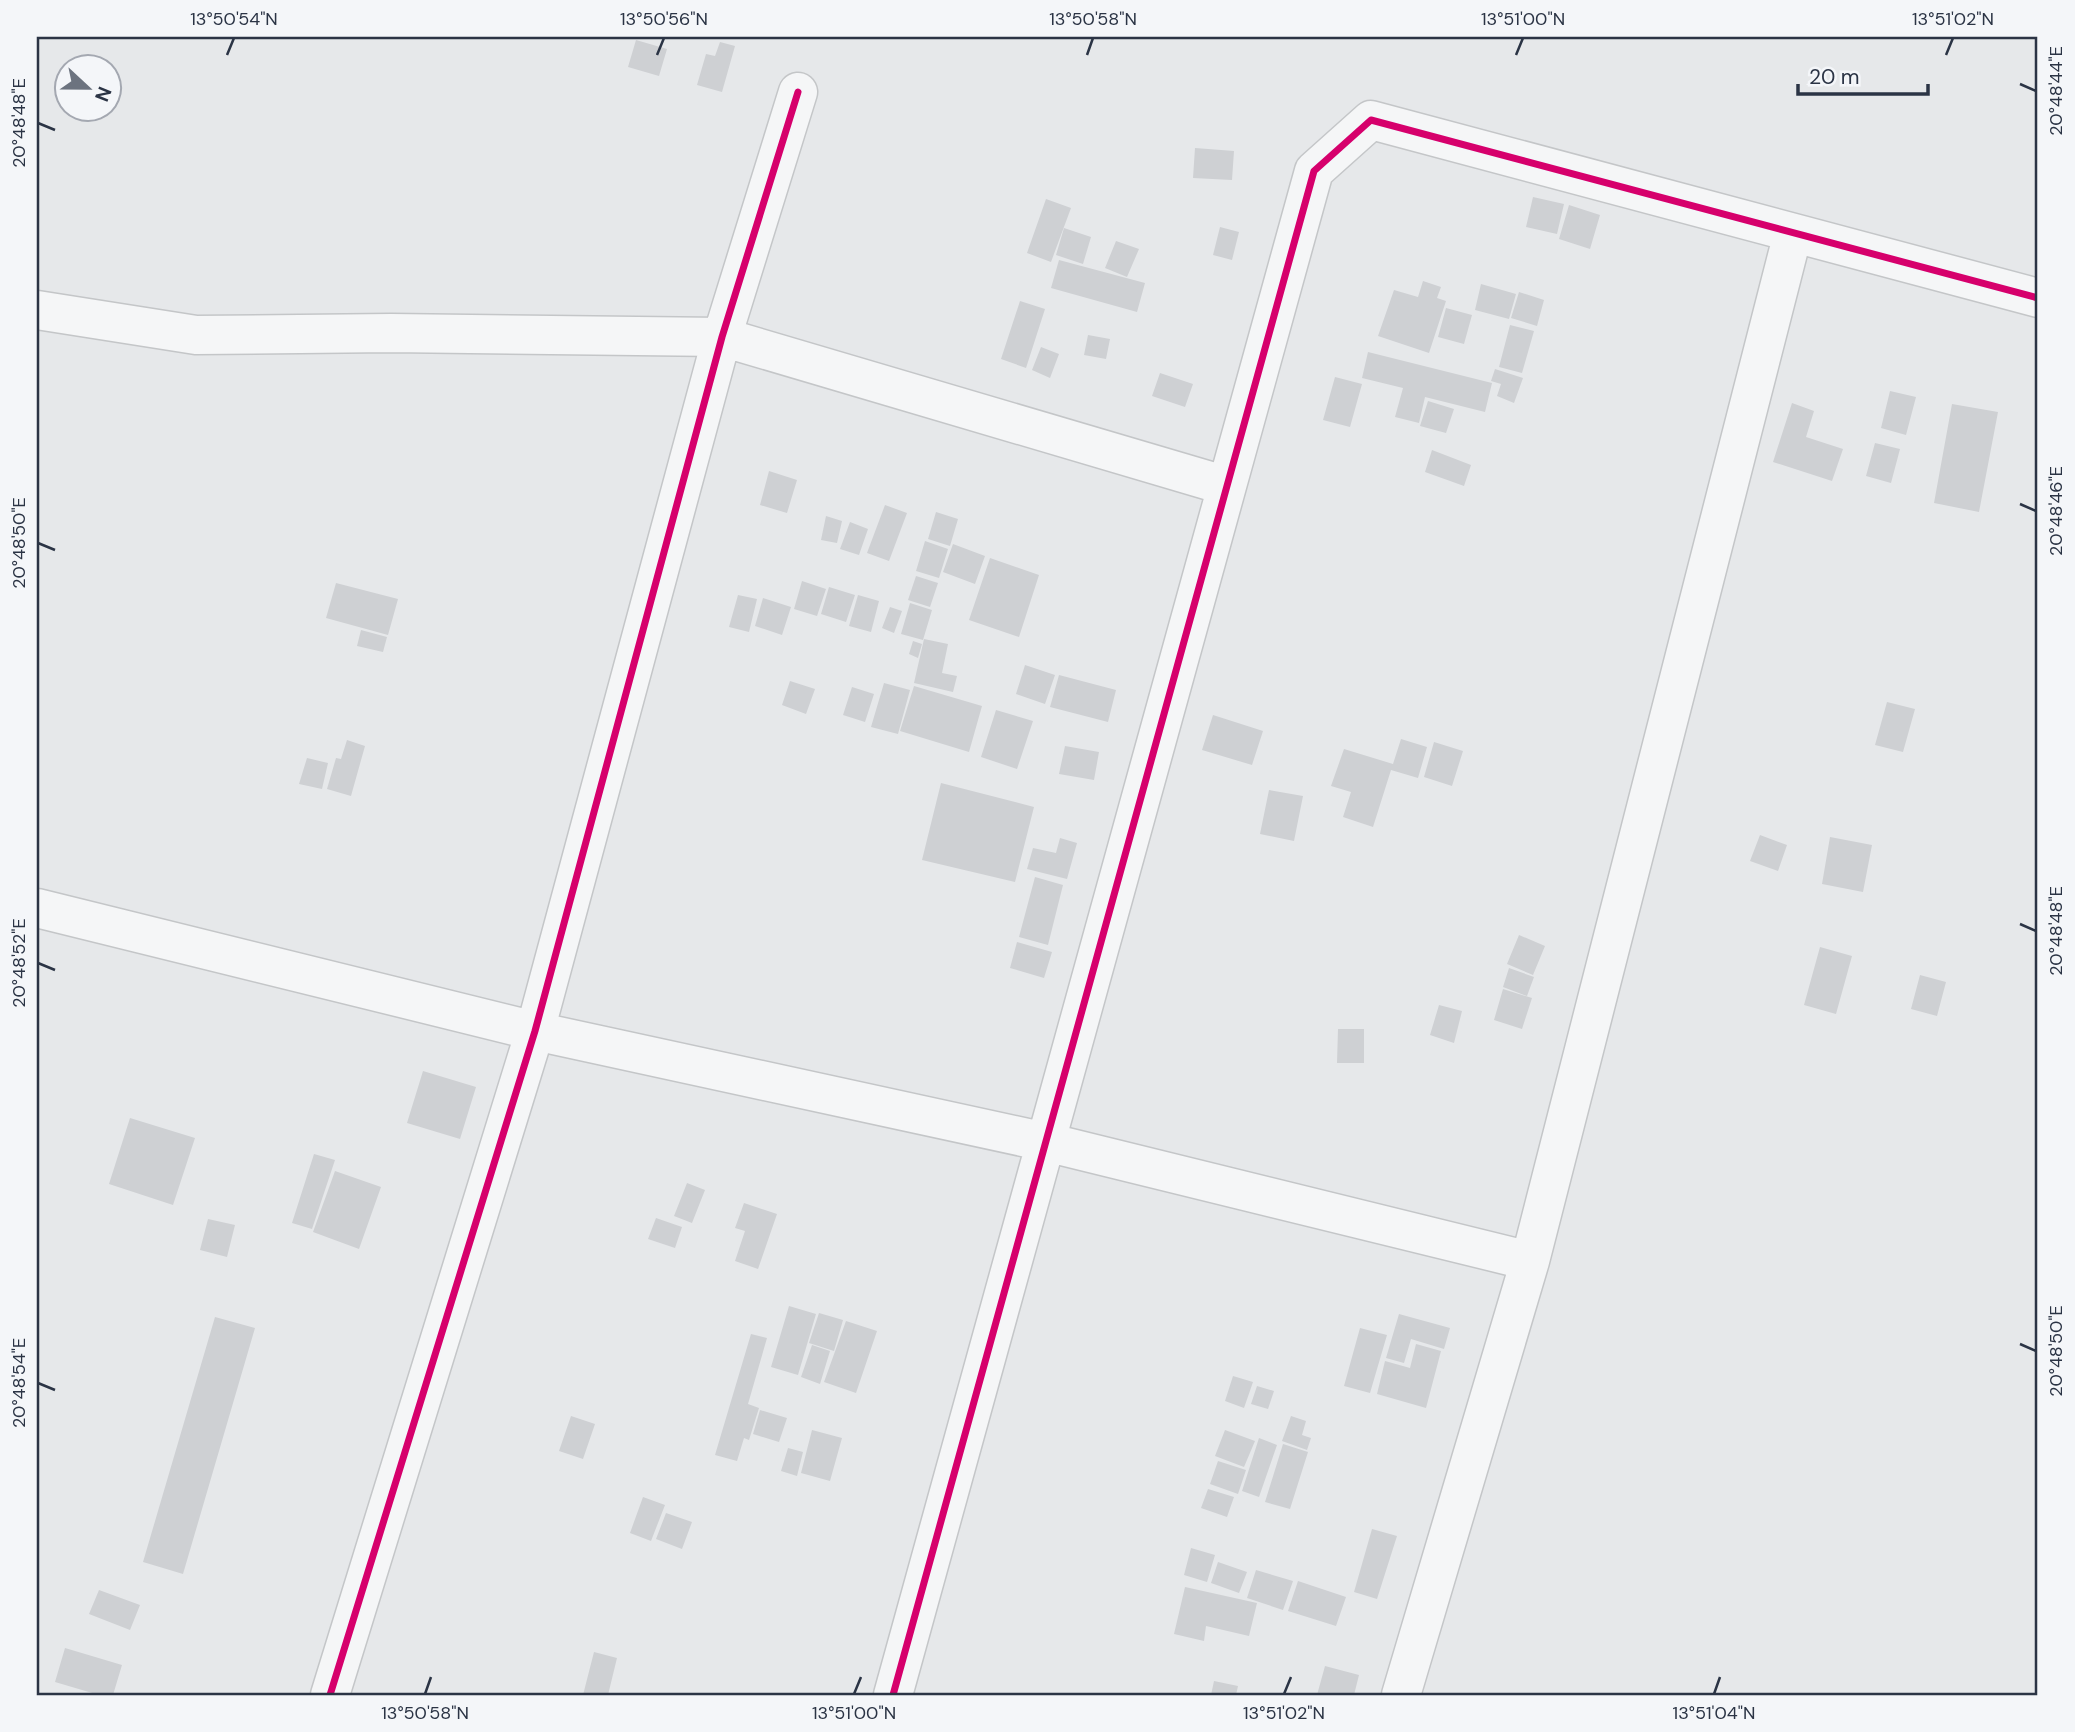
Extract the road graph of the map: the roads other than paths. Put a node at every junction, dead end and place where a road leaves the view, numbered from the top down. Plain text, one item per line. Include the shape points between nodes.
1 (798, 92) dead end
2 (1793, 233) junction
3 (2038, 298) edge
4 (37, 310) edge
5 (722, 337) junction
6 (1227, 486) junction
7 (37, 908) edge
8 (536, 1031) junction
9 (1046, 1142) junction
10 (1530, 1261) junction
11 (330, 1695) edge
12 (893, 1695) edge
13 (1401, 1695) edge

1 - 5 street
2 - 3 street
2 - 6 street via 1371,120 1314,171
2 - 10 street
4 - 5 street via 197,335
5 - 6 street
5 - 8 street
6 - 9 street
7 - 8 street
8 - 9 street
8 - 11 street
9 - 10 street
9 - 12 street
10 - 13 street

